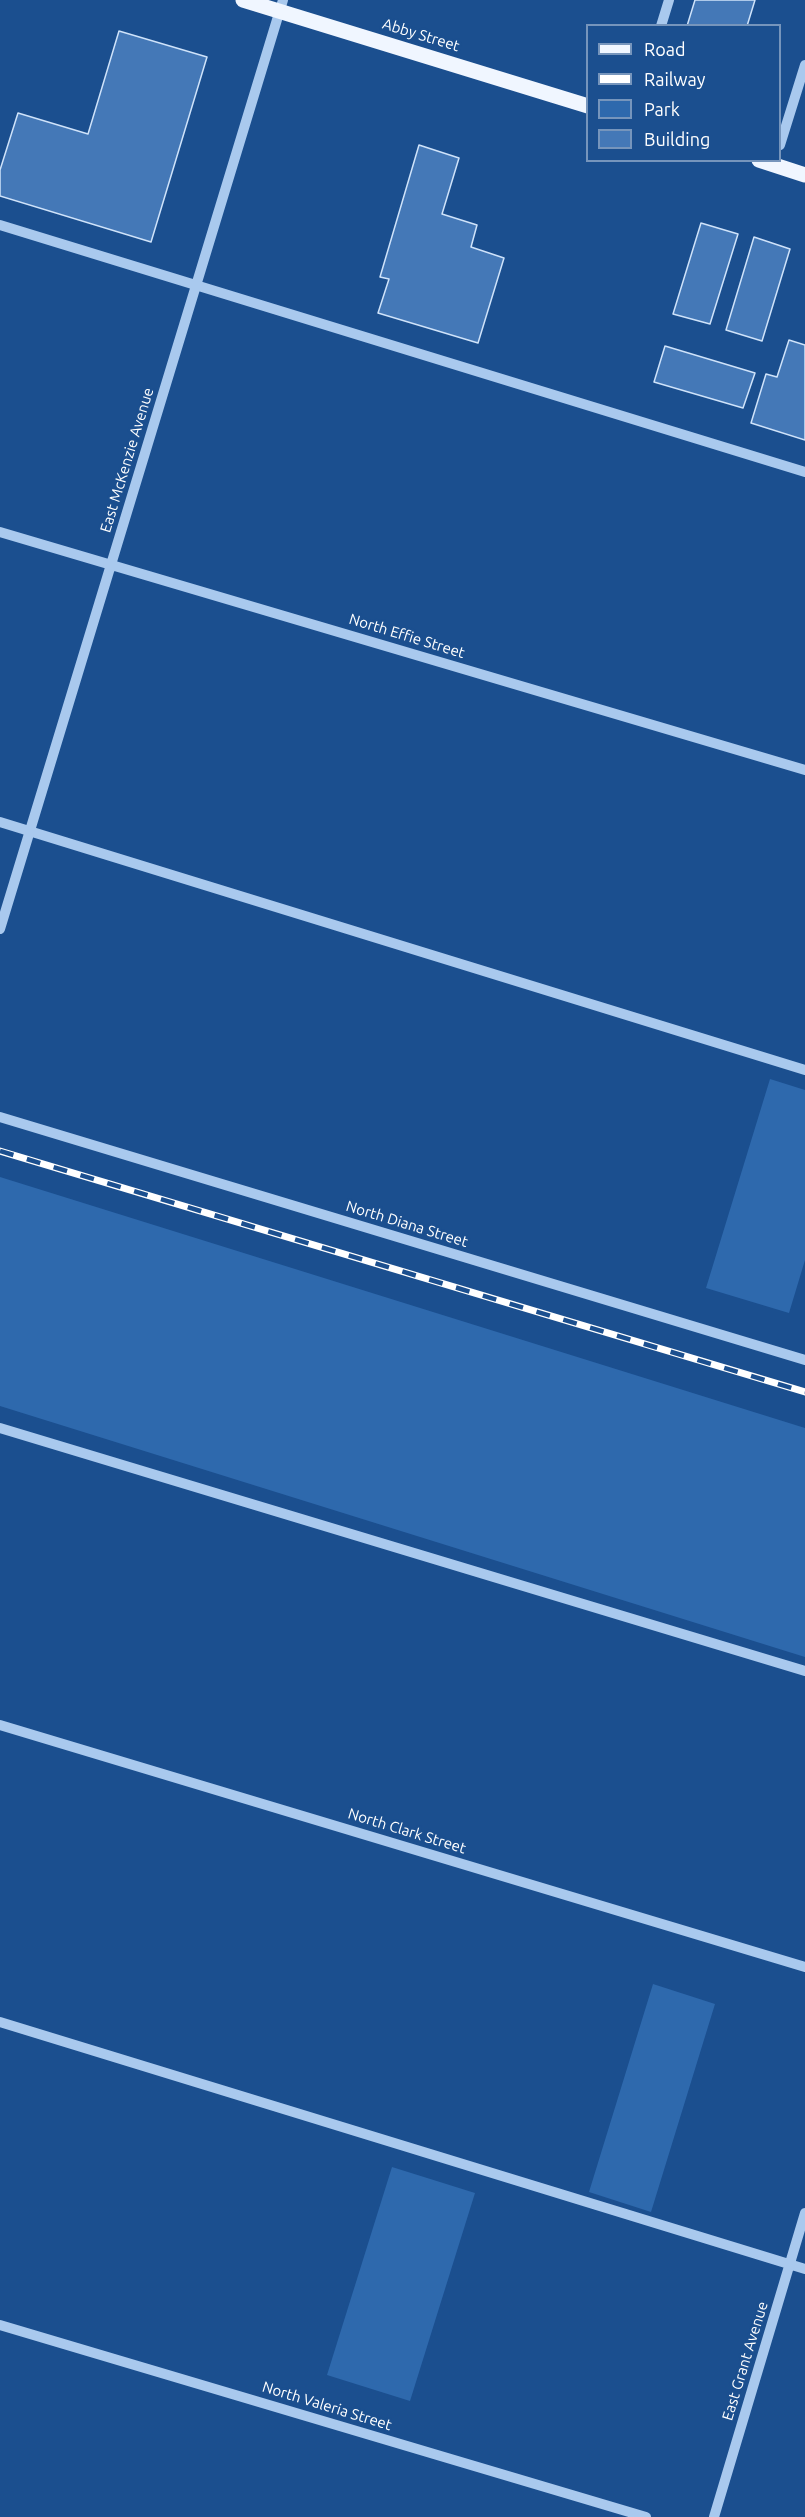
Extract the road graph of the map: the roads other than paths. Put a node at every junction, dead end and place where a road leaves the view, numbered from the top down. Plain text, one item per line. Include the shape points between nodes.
1 (243, 0) edge
2 (669, 0) edge
3 (281, 6) edge
4 (663, 24) edge
5 (805, 65) edge
6 (586, 105) edge
7 (781, 142) edge
8 (769, 162) edge
9 (805, 175) edge
10 (0, 225) edge
11 (196, 285) junction
12 (805, 472) edge
13 (0, 532) edge
14 (111, 564) junction
15 (805, 770) edge
16 (0, 822) edge
17 (30, 832) junction
18 (0, 929) edge
19 (805, 1070) edge
20 (0, 1117) edge
21 (805, 1360) edge
22 (0, 1428) edge
23 (805, 1671) edge
24 (0, 1725) edge
25 (805, 1967) edge
26 (0, 2022) edge
27 (805, 2213) edge
28 (789, 2264) junction
29 (805, 2269) edge
30 (0, 2325) edge
31 (646, 2517) edge
32 (714, 2517) edge

1 - 3 main road, Abby Street
2 - 4 street
3 - 6 main road, Abby Street via 327,25
3 - 11 street, East McKenzie Avenue
5 - 7 street
8 - 9 main road
10 - 11 street
11 - 12 street
11 - 14 street, East McKenzie Avenue
13 - 14 street, North Effie Street
14 - 15 street, North Effie Street
14 - 17 street, East McKenzie Avenue
16 - 17 street
17 - 18 street, East McKenzie Avenue
17 - 19 street
20 - 21 street, North Diana Street
22 - 23 street
24 - 25 street, North Clark Street
26 - 28 street
27 - 28 street, East Grant Avenue
28 - 29 street
28 - 32 street, East Grant Avenue
30 - 31 street, North Valeria Street

